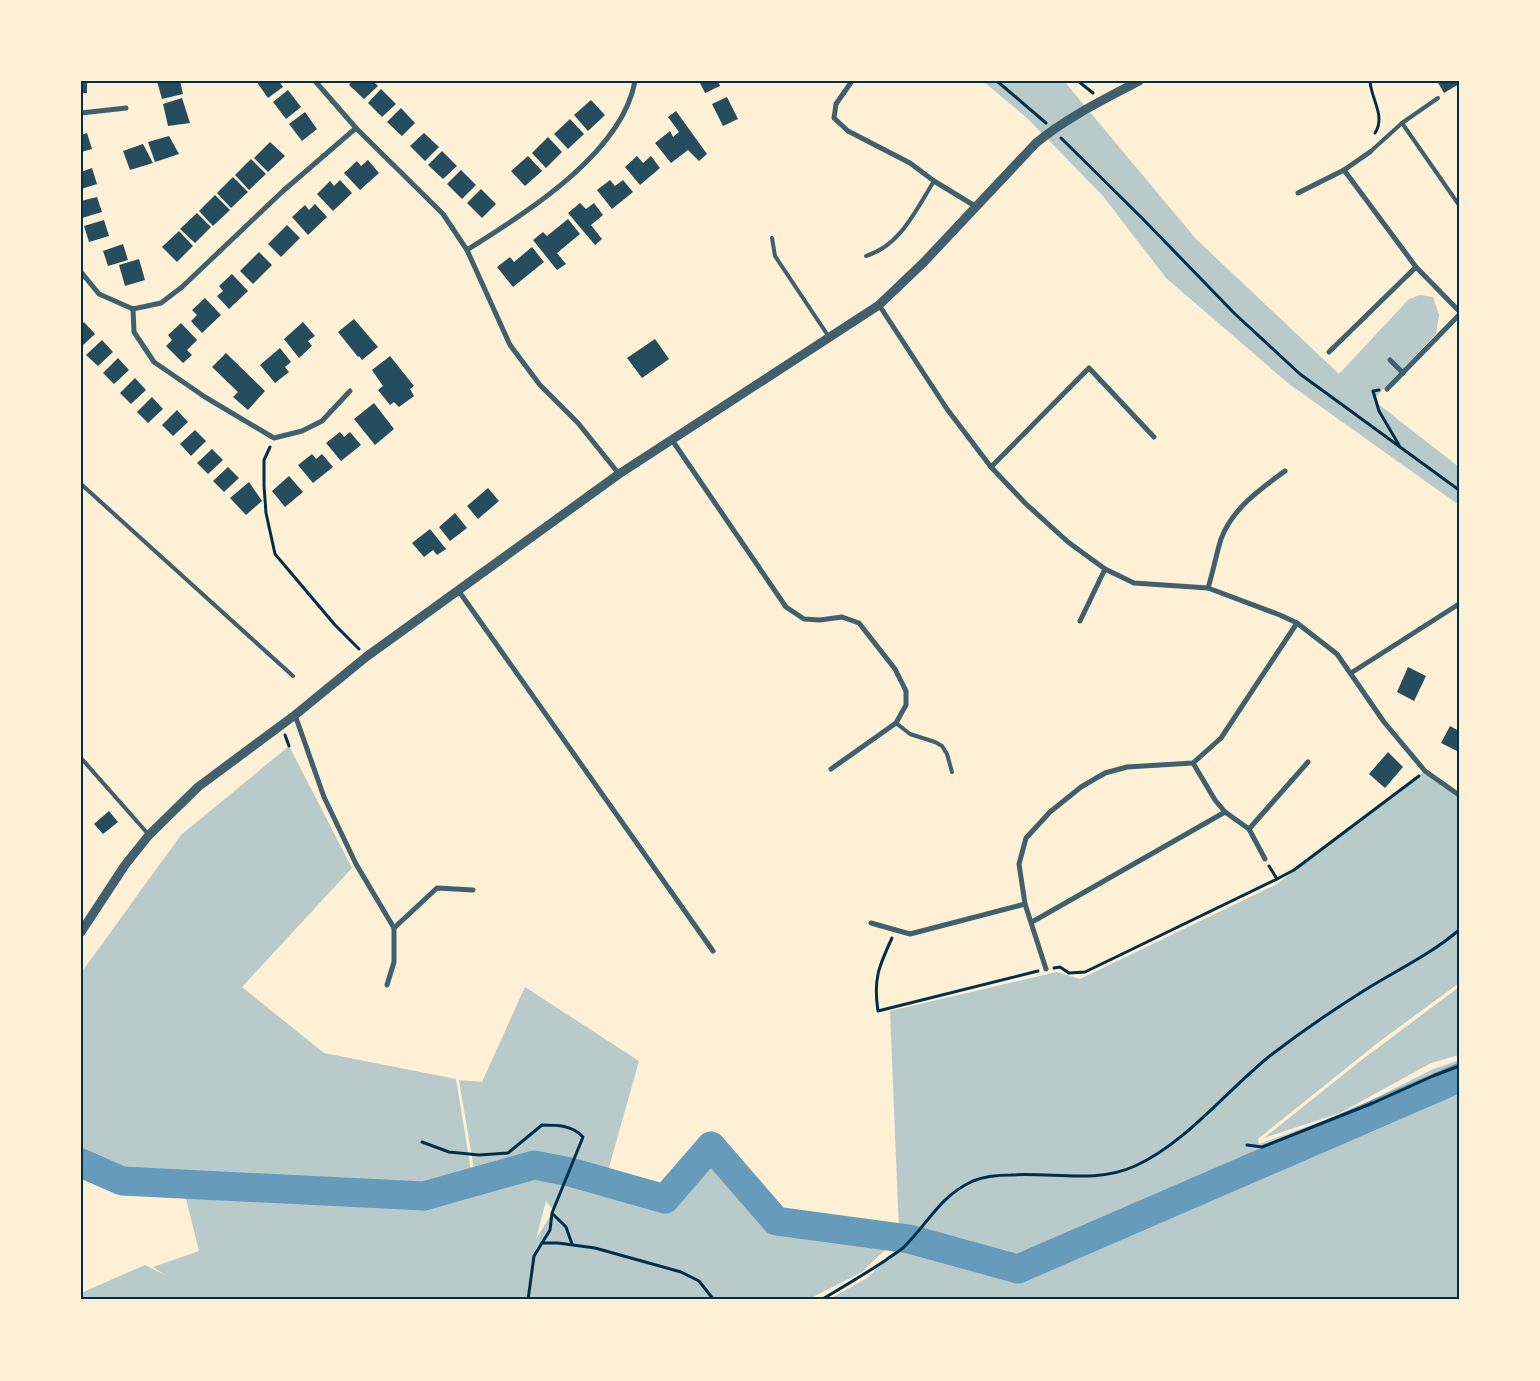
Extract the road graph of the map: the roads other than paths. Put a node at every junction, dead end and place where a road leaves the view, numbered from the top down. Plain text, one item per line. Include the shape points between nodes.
1 (324, 81) edge
2 (635, 81) edge
3 (852, 81) edge
4 (1139, 81) edge
5 (317, 84) edge
6 (1438, 98) dead end
7 (126, 108) dead end
8 (81, 113) edge
9 (1402, 123) junction
10 (356, 128) junction
11 (1370, 152) joint
12 (1344, 170) junction
13 (934, 181) junction
14 (1298, 193) dead end
15 (1459, 204) edge
16 (975, 206) junction
17 (772, 238) dead end
18 (468, 250) junction
19 (866, 256) dead end
20 (1416, 267) junction
21 (81, 272) edge
22 (879, 305) junction
23 (132, 309) junction
24 (1459, 311) edge
25 (1459, 315) edge
26 (829, 337) junction
27 (1329, 352) dead end
28 (1390, 360) dead end
29 (1403, 373) junction
30 (1387, 389) road end
31 (350, 391) dead end
32 (1154, 437) dead end
33 (672, 440) junction
34 (991, 467) junction
35 (1285, 472) dead end
36 (619, 474) junction
37 (81, 484) edge
38 (1105, 569) junction
39 (1208, 588) junction
40 (458, 590) junction
41 (1459, 604) edge
42 (1080, 621) dead end
43 (1297, 623) junction
44 (1352, 673) junction
45 (293, 676) dead end
46 (295, 715) junction
47 (896, 723) junction
48 (81, 758) edge
49 (1308, 762) dead end
50 (1192, 763) junction
51 (831, 770) dead end
52 (952, 772) dead end
53 (1459, 795) edge
54 (1226, 812) junction
55 (1248, 829) junction
56 (149, 835) junction
57 (1265, 859) dead end
58 (473, 890) dead end
59 (1025, 904) junction
60 (1032, 922) junction
61 (870, 923) dead end
62 (394, 928) junction
63 (81, 932) edge
64 (714, 951) dead end
65 (1046, 970) road end
66 (388, 986) dead end

1 - 5 street
2 - 18 street via 632,97 594,155 561,186
3 - 13 street via 836,104 834,118 848,131 910,163
4 - 16 street via 1052,129
5 - 10 street
6 - 9 lane
7 - 8 street
9 - 11 lane
9 - 15 lane
10 - 18 street via 443,214
10 - 23 street via 283,191 182,287 161,303
11 - 12 street
12 - 14 street
12 - 20 street
13 - 16 street
13 - 19 lane via 908,224 890,244
16 - 22 street
17 - 26 lane via 775,256
18 - 36 street via 510,345 540,385 578,423
20 - 24 street
20 - 27 street
21 - 23 street via 99,294
22 - 26 street
22 - 34 street via 947,409
23 - 31 street via 134,332 154,362 274,438 302,431 322,421
25 - 29 street
26 - 33 street
28 - 29 street
29 - 30 street
32 - 34 street via 1089,368
33 - 36 street
33 - 47 street via 786,607 804,619 842,617 859,623 895,669 906,690 906,705
34 - 38 street via 1025,504
35 - 39 street via 1253,494 1233,517 1222,538
36 - 40 street
37 - 45 lane
38 - 39 street via 1134,583
38 - 42 street
39 - 43 street
40 - 46 street via 366,657
40 - 64 street
41 - 44 street
43 - 44 street via 1337,654
43 - 50 street via 1221,738
44 - 53 street via 1384,722 1425,772
46 - 56 street via 198,787
46 - 62 street via 324,797 356,864
47 - 51 street
47 - 52 lane via 910,734 942,746 948,754
48 - 56 lane
49 - 55 street
50 - 54 street
50 - 59 street via 1127,767 1105,773 1050,812 1026,838 1019,864
54 - 55 street
54 - 60 street
55 - 57 street
56 - 63 street
58 - 62 street via 437,888
59 - 60 street
59 - 61 street via 910,934
60 - 65 street
62 - 66 street via 394,962

